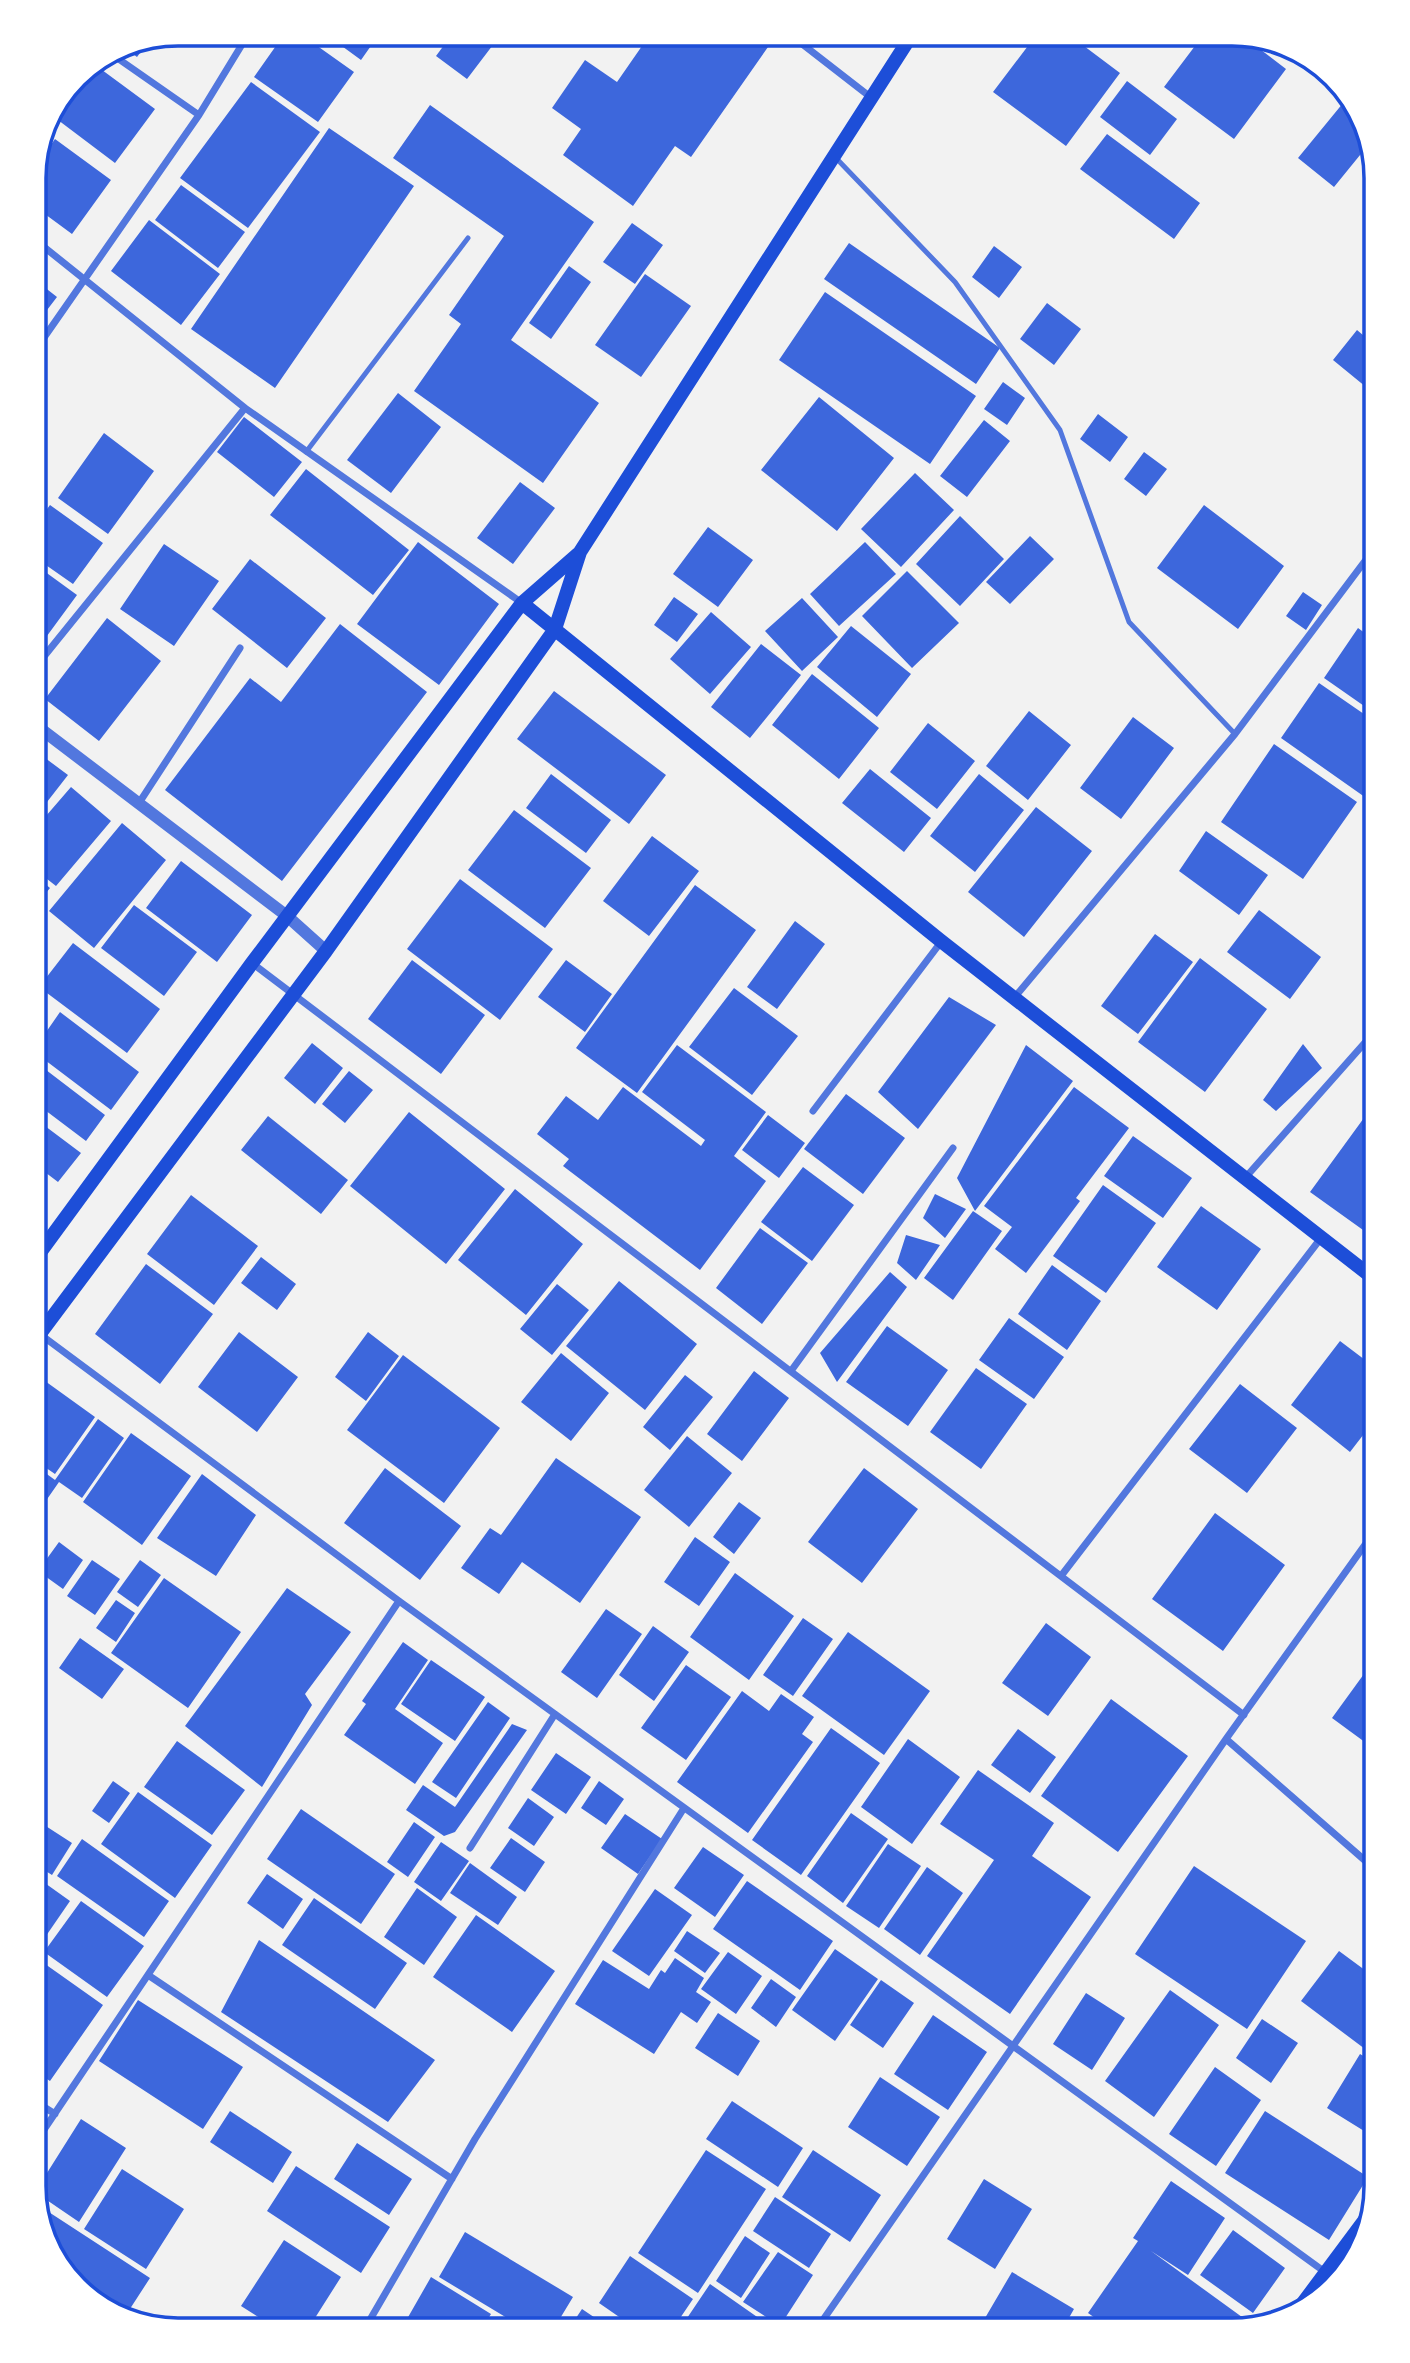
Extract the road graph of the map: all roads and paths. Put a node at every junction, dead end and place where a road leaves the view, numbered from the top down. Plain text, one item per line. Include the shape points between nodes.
1 (241, 46) edge
2 (805, 46) edge
3 (905, 46) edge
4 (120, 59) edge
5 (873, 99) junction
6 (199, 115) junction
7 (835, 157) junction
8 (468, 237) dead end
9 (46, 248) edge
10 (86, 279) junction
11 (46, 335) edge
12 (245, 408) junction
13 (306, 452) junction
14 (580, 552) junction
15 (1364, 562) edge
16 (522, 603) junction
17 (555, 629) junction
18 (240, 648) dead end
19 (46, 654) edge
20 (46, 733) edge
21 (1236, 734) junction
22 (139, 803) junction
23 (287, 916) junction
24 (941, 941) junction
25 (326, 951) junction
26 (252, 963) junction
27 (294, 993) junction
28 (1014, 998) junction
29 (1364, 1045) edge
30 (813, 1111) dead end
31 (953, 1148) dead end
32 (1245, 1178) junction
33 (1322, 1237) junction
34 (46, 1244) edge
35 (1364, 1270) edge
36 (46, 1322) edge
37 (46, 1342) edge
38 (791, 1371) junction
39 (1364, 1546) edge
40 (1061, 1576) junction
41 (399, 1601) junction
42 (555, 1714) junction
43 (1244, 1715) junction
44 (1226, 1739) junction
45 (684, 1808) junction
46 (470, 1848) dead end
47 (1364, 1860) edge
48 (148, 1975) junction
49 (1012, 2045) junction
50 (46, 2108) edge
51 (55, 2114) junction
52 (46, 2127) edge
53 (452, 2179) junction
54 (1351, 2242) edge
55 (1332, 2273) edge
56 (1330, 2276) edge
57 (371, 2317) edge
58 (825, 2318) edge

1 - 6 street
2 - 5 street
3 - 5 main road
4 - 6 street
5 - 7 main road
6 - 10 street
7 - 14 main road
7 - 21 lane via 955,282 1060,430 1129,622
8 - 13 lane
9 - 10 street
10 - 11 street
10 - 12 street
12 - 13 street
12 - 19 street
13 - 16 street
14 - 16 main road
14 - 17 main road
15 - 21 street
16 - 17 main road
16 - 23 main road
17 - 24 main road
17 - 25 main road
18 - 22 street
20 - 22 street
21 - 28 street
22 - 23 street
23 - 25 street
23 - 26 main road
24 - 28 main road
24 - 30 street
25 - 27 main road
26 - 27 street
26 - 34 main road
27 - 36 main road
27 - 38 street
28 - 32 main road
29 - 32 street
31 - 38 street
32 - 33 main road
33 - 35 main road
33 - 40 street
37 - 41 street
38 - 40 street
39 - 43 street
40 - 43 street
41 - 42 street
41 - 48 street
42 - 45 street
42 - 46 street
43 - 44 street
44 - 47 street
44 - 49 street
45 - 49 street
45 - 53 street
48 - 51 street
48 - 53 street
49 - 56 street
49 - 58 street
50 - 51 street
51 - 52 street
53 - 57 street
54 - 55 main road

